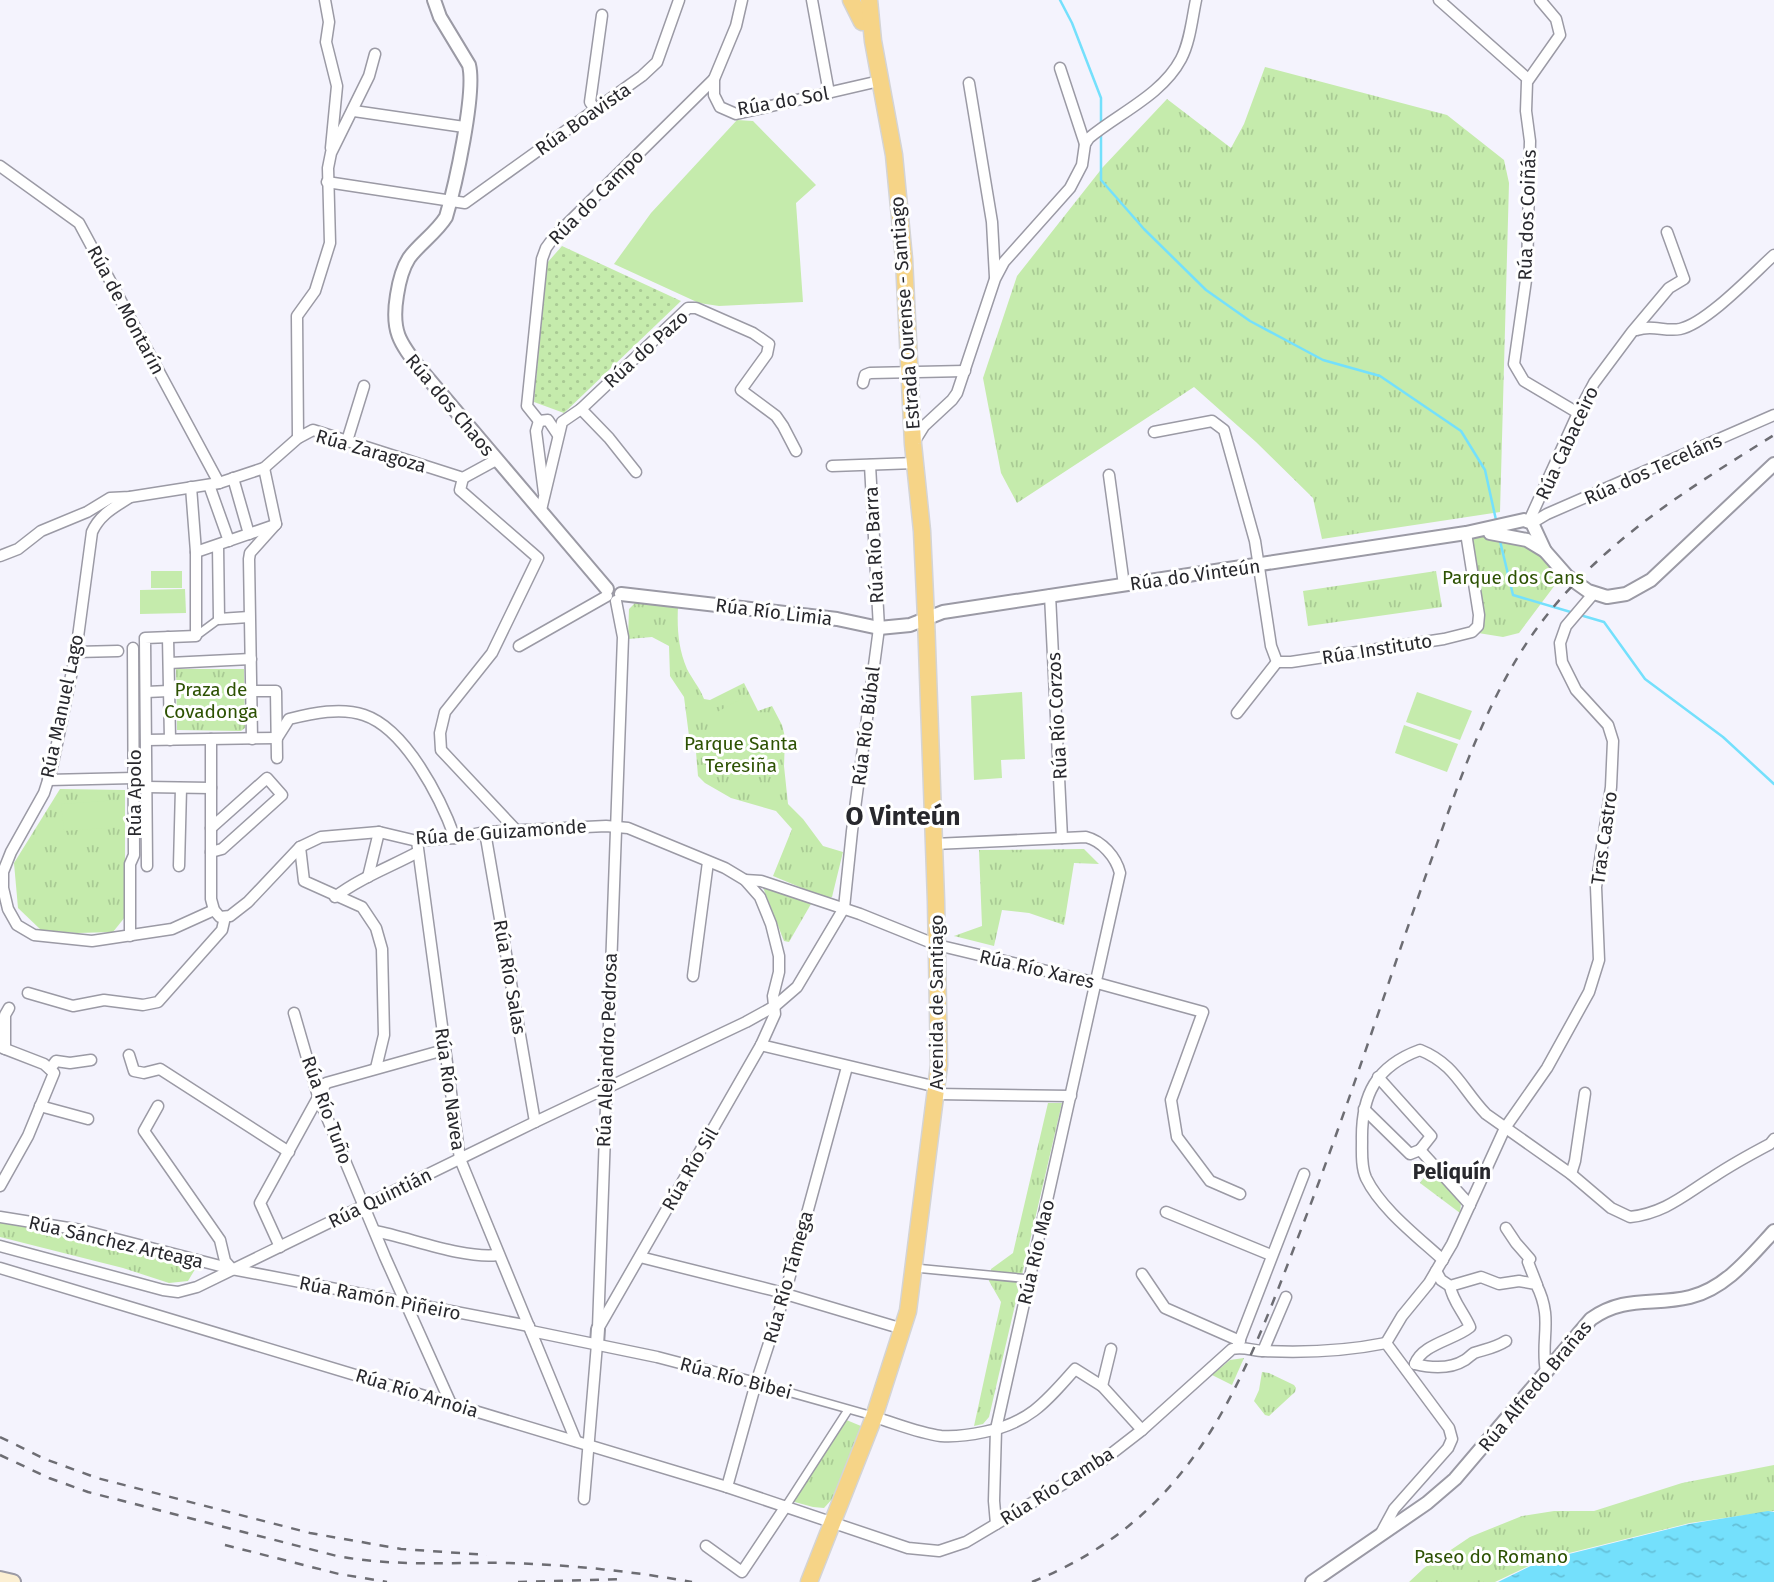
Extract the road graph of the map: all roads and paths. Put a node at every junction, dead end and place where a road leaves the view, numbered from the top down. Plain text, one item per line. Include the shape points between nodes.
1 (434, 0) edge
2 (679, 0) edge
3 (742, 0) edge
4 (812, 0) edge
5 (851, 0) edge
6 (865, 0) edge
7 (1196, 0) edge
8 (1439, 0) edge
9 (1540, 0) edge
10 (326, 1) edge
11 (603, 15) dead end
12 (867, 24) junction
13 (375, 54) dead end
14 (1060, 68) dead end
15 (714, 79) junction
16 (1528, 79) junction
17 (875, 82) junction
18 (969, 83) dead end
19 (829, 93) junction
20 (595, 109) junction
21 (354, 111) junction
22 (464, 127) junction
23 (1085, 144) junction
24 (331, 153) junction
25 (0, 166) edge
26 (896, 181) junction
27 (327, 182) junction
28 (450, 202) junction
29 (1667, 232) dead end
30 (1774, 255) edge
31 (995, 279) junction
32 (1632, 332) junction
33 (965, 370) junction
34 (910, 372) junction
35 (863, 383) dead end
36 (365, 386) dead end
37 (581, 409) junction
38 (1578, 413) junction
39 (1774, 415) edge
40 (567, 418) junction
41 (543, 420) junction
42 (1154, 432) dead end
43 (298, 438) junction
44 (558, 438) junction
45 (347, 441) junction
46 (913, 444) junction
47 (796, 451) dead end
48 (496, 460) junction
49 (915, 463) junction
50 (1774, 464) edge
51 (870, 465) junction
52 (832, 466) dead end
53 (264, 468) junction
54 (636, 472) dead end
55 (1109, 475) dead end
56 (233, 478) junction
57 (463, 478) junction
58 (214, 484) junction
59 (191, 487) junction
60 (545, 496) junction
61 (130, 498) junction
62 (541, 510) junction
63 (276, 524) junction
64 (1526, 529) junction
65 (1466, 533) junction
66 (249, 534) junction
67 (229, 541) junction
68 (218, 545) junction
69 (196, 552) junction
70 (0, 556) edge
71 (1260, 565) junction
72 (1124, 585) junction
73 (1594, 593) junction
74 (613, 595) junction
75 (1050, 595) junction
76 (249, 617) junction
77 (926, 618) junction
78 (219, 619) junction
79 (879, 628) junction
80 (196, 636) junction
81 (168, 637) junction
82 (519, 646) dead end
83 (133, 648) dead end
84 (118, 651) dead end
85 (76, 652) junction
86 (251, 659) junction
87 (1277, 662) junction
88 (169, 663) junction
89 (169, 691) junction
90 (252, 691) junction
91 (145, 692) junction
92 (1237, 713) dead end
93 (276, 738) junction
94 (211, 739) junction
95 (252, 739) junction
96 (146, 740) junction
97 (170, 740) junction
98 (277, 758) dead end
99 (134, 761) junction
100 (146, 761) junction
101 (134, 778) junction
102 (48, 780) junction
103 (146, 788) junction
104 (181, 788) junction
105 (211, 788) junction
106 (616, 827) junction
107 (211, 828) junction
108 (516, 830) junction
109 (379, 832) junction
110 (485, 832) junction
111 (455, 838) junction
112 (1062, 838) junction
113 (934, 844) junction
114 (417, 846) junction
115 (300, 847) junction
116 (211, 852) junction
117 (708, 862) junction
118 (147, 866) dead end
119 (179, 866) dead end
120 (369, 877) junction
121 (745, 880) junction
122 (335, 897) junction
123 (844, 908) junction
124 (4, 910) edge
125 (214, 910) junction
126 (225, 917) junction
127 (130, 936) junction
128 (937, 945) junction
129 (692, 976) dead end
130 (1097, 983) junction
131 (28, 993) dead end
132 (774, 1001) junction
133 (9, 1008) dead end
134 (294, 1013) dead end
135 (761, 1045) junction
136 (2, 1048) edge
137 (444, 1050) junction
138 (129, 1055) dead end
139 (91, 1060) dead end
140 (847, 1067) junction
141 (376, 1069) junction
142 (52, 1071) junction
143 (1378, 1077) junction
144 (606, 1089) junction
145 (937, 1091) junction
146 (1585, 1093) dead end
147 (317, 1096) junction
148 (1071, 1096) junction
149 (40, 1106) junction
150 (158, 1106) dead end
151 (1364, 1109) junction
152 (88, 1119) dead end
153 (535, 1122) junction
154 (1505, 1128) junction
155 (1774, 1139) edge
156 (1420, 1150) junction
157 (289, 1152) junction
158 (460, 1159) junction
159 (1304, 1174) dead end
160 (1571, 1174) junction
161 (0, 1186) edge
162 (1240, 1194) dead end
163 (1470, 1205) junction
164 (364, 1206) junction
165 (1166, 1212) dead end
166 (0, 1217) edge
167 (1506, 1228) dead end
168 (374, 1231) junction
169 (1774, 1231) edge
170 (0, 1247) edge
171 (280, 1247) junction
172 (498, 1255) junction
173 (1271, 1255) junction
174 (640, 1257) junction
175 (1443, 1260) junction
176 (0, 1268) edge
177 (915, 1268) junction
178 (232, 1269) junction
179 (1436, 1272) junction
180 (1142, 1274) dead end
181 (1030, 1279) junction
182 (1537, 1285) junction
183 (1450, 1286) junction
184 (785, 1294) junction
185 (1286, 1297) dead end
186 (405, 1302) junction
187 (598, 1303) junction
188 (611, 1307) junction
189 (530, 1329) junction
190 (598, 1329) junction
191 (903, 1329) junction
192 (1506, 1341) dead end
193 (1386, 1343) junction
194 (597, 1344) junction
195 (1239, 1344) junction
196 (1111, 1349) dead end
197 (1259, 1351) junction
198 (1415, 1364) junction
199 (1403, 1367) junction
200 (1546, 1372) junction
201 (756, 1383) junction
202 (1102, 1386) junction
203 (451, 1404) junction
204 (848, 1410) junction
205 (874, 1417) junction
206 (996, 1429) junction
207 (1142, 1430) junction
208 (576, 1441) junction
209 (587, 1445) junction
210 (727, 1487) junction
211 (584, 1499) dead end
212 (786, 1506) junction
213 (833, 1521) junction
214 (996, 1524) junction
215 (1380, 1535) junction
216 (706, 1546) dead end
217 (0, 1579) edge
218 (12, 1582) edge
219 (809, 1582) edge
220 (1312, 1582) edge

1 - 22 street, Rúa dos Chaos via 469,65
2 - 20 street, Rúa Boavista via 657,62
3 - 15 street, Rúa do Sol
4 - 19 street
5 - 12 highway
6 - 12 highway, Estrada Ourense - Santiago
7 - 23 street via 1185,49 1174,69
8 - 16 street
9 - 16 street via 1556,19 1560,35
10 - 24 street via 326,42 337,86
11 - 20 street via 590,102
12 - 17 highway, Estrada Ourense - Santiago
12 - 26 highway, Estrada Ourense - Santiago
13 - 21 street
14 - 23 street
15 - 19 street, Rúa do Sol via 720,107 736,114
15 - 41 street, Rúa do Campo via 546,248 527,406
16 - 38 street, Rúa dos Coiñás via 1527,273 1514,364 1524,381
17 - 19 street, Rúa do Sol
17 - 26 highway, Estrada Ourense - Santiago
18 - 31 street via 992,222
20 - 28 street, Rúa Boavista via 465,204
21 - 22 street
21 - 24 street
22 - 28 street, Rúa dos Chaos
23 - 31 street via 1082,165 1070,188 1004,262
24 - 27 street
25 - 58 street, Rúa de Montarín via 79,223
26 - 34 highway, Estrada Ourense - Santiago
27 - 28 street
27 - 43 street via 330,243 315,291 297,316
28 - 48 street, Rúa dos Chaos via 439,228 403,270 394,323 404,348
29 - 32 street, Rúa Cabaceiro via 1684,279 1669,288
30 - 32 street via 1697,321 1679,329 1646,326
31 - 33 street
32 - 38 street, Rúa Cabaceiro
33 - 34 street
33 - 46 street via 952,400 924,426
34 - 35 street via 870,373
34 - 46 highway, Estrada Ourense - Santiago
36 - 45 street
37 - 40 street, Rúa do Pazo
37 - 47 street, Rúa do Pazo via 688,307 696,308 769,344 741,390 776,416
37 - 54 street
38 - 64 street, Rúa Cabaceiro
39 - 64 street, Rúa dos Teceláns via 1547,514
40 - 41 street, Rúa do Pazo
40 - 44 street
41 - 44 street via 556,430
41 - 60 street via 536,431
42 - 71 street via 1212,421 1224,430
43 - 45 street, Rúa Zaragoza via 313,430
43 - 53 street, Rúa Zaragoza
44 - 60 street
45 - 57 street, Rúa Zaragoza
46 - 49 highway, Avenida de Santiago
48 - 57 street
48 - 62 street, Rúa dos Chaos
49 - 51 street, Rúa Río Barra
49 - 77 highway, Avenida de Santiago
50 - 73 street via 1651,580 1626,594 1607,597
51 - 52 street
51 - 79 street, Rúa Río Barra
53 - 56 street, Rúa Zaragoza
53 - 63 street
55 - 72 street
56 - 58 street, Rúa Zaragoza
56 - 66 street
57 - 108 street via 460,490 538,558 492,653 445,712 440,733 441,750
58 - 59 street, Rúa Zaragoza
58 - 67 street, Rúa de Montarín
59 - 61 street, Rúa Zaragoza
59 - 69 street
60 - 62 street
61 - 70 street, Rúa Zaragoza via 110,498
61 - 85 street, Rúa Manuel Lago via 105,514 92,532
62 - 74 street, Rúa dos Chaos
63 - 66 street
63 - 76 street via 250,553
64 - 65 street, Rúa do Vinteún
64 - 73 street via 1567,576
65 - 71 street, Rúa do Vinteún
65 - 87 street, Rúa Instituto via 1479,615 1479,626 1472,632
66 - 67 street
67 - 68 street
68 - 69 street
68 - 78 street
69 - 80 street
71 - 72 street, Rúa do Vinteún
71 - 87 street via 1270,646
72 - 75 street, Rúa do Vinteún
73 - 154 street, Tras Castro via 1566,626 1560,643 1562,662 1576,690 1608,725 1613,741 1596,887 1600,960 1589,992 1547,1069
74 - 79 street, Rúa Río Limia via 837,619
74 - 82 street
74 - 106 street, Rúa Alejandro Pedrosa via 624,637
75 - 77 street, Rúa do Vinteún
75 - 112 street, Rúa Río Corzos
76 - 78 street
76 - 86 street
77 - 79 street, Rúa Río Limia
77 - 113 highway, Avenida de Santiago
78 - 80 street
79 - 123 street, Rúa Río Búbal
80 - 81 street
81 - 88 street
81 - 91 street via 145,638
83 - 99 street, Rúa Apolo
84 - 85 street
85 - 102 street, Rúa Manuel Lago
86 - 88 street
86 - 90 street
87 - 92 street
88 - 89 street
89 - 91 street
89 - 97 street
90 - 93 street via 276,691
90 - 95 street
91 - 96 street
93 - 95 street
93 - 98 street
93 - 111 street via 289,719 314,713 347,712 376,719 404,746 433,785
94 - 95 street
94 - 97 street
94 - 105 street
96 - 97 street
96 - 100 street
99 - 100 street
99 - 101 street, Rúa Apolo
100 - 103 street
101 - 102 street
101 - 127 street, Rúa Apolo
102 - 124 street, Rúa Manuel Lago via 3,872
103 - 104 street
103 - 118 street
104 - 105 street
104 - 119 street
105 - 107 street
106 - 108 street, Rúa de Guizamonde
106 - 117 street, Rúa de Guizamonde via 641,832
106 - 144 street, Rúa Alejandro Pedrosa
107 - 116 street
107 - 116 street via 267,778 282,795 222,849
108 - 110 street, Rúa de Guizamonde
109 - 114 street, Rúa de Guizamonde
109 - 115 street, Rúa de Guizamonde via 321,837
109 - 120 street
110 - 111 street, Rúa de Guizamonde
110 - 153 street, Rúa Río Salas
111 - 114 street, Rúa de Guizamonde
112 - 113 street
112 - 130 street, Rúa Río Mao via 1093,839 1119,867
113 - 128 highway, Avenida de Santiago
114 - 120 street
114 - 137 street, Rúa Río Navea
115 - 122 street via 304,881
115 - 126 street, Rúa de Guizamonde via 248,902
116 - 125 street
117 - 121 street, Rúa de Guizamonde
117 - 129 street
120 - 122 street
121 - 123 street, Rúa Río Xares
121 - 132 street via 760,897 779,956
122 - 141 street via 362,907 376,928 382,949 384,1035
123 - 128 street, Rúa Río Xares
123 - 132 street, Rúa Río Sil via 797,987
124 - 127 street, Rúa Manuel Lago via 34,935 92,941
125 - 126 street
125 - 127 street, Rúa Manuel Lago via 172,929
126 - 131 street via 222,930 158,1002 143,1005 104,1000 73,1006
128 - 130 street, Rúa Río Xares
128 - 145 highway, Avenida de Santiago
130 - 148 street, Rúa Río Mao
130 - 162 street, Rúa Río Xares via 1203,1012 1171,1100 1177,1137 1210,1181
132 - 135 street, Rúa Río Sil via 775,1014
132 - 144 street, Rúa Quintián via 746,1022
133 - 136 street
134 - 147 street, Rúa Río Tuño
135 - 140 street
135 - 174 street, Rúa Río Sil
136 - 142 street
137 - 141 street
137 - 158 street, Rúa Río Navea
138 - 157 street via 134,1071 160,1069
139 - 142 street via 56,1061
140 - 145 street
140 - 184 street, Rúa Río Támega
141 - 147 street via 326,1083
142 - 149 street
143 - 151 street
143 - 154 street via 1403,1056 1420,1050 1455,1073 1480,1108
143 - 156 street via 1431,1136
144 - 153 street, Rúa Quintián
144 - 187 street, Rúa Alejandro Pedrosa
145 - 148 street
145 - 177 highway, Avenida de Santiago
146 - 160 street
147 - 157 street
147 - 164 street, Rúa Río Tuño
148 - 181 street, Rúa Río Mao
149 - 152 street
149 - 161 street
150 - 178 street via 144,1131 220,1240
151 - 156 street via 1410,1154
151 - 175 street via 1366,1177 1400,1220
153 - 158 street, Rúa Quintián
154 - 160 street
154 - 163 street
155 - 160 street via 1682,1200 1640,1216 1630,1217 1611,1208
156 - 163 street
157 - 171 street via 260,1203
158 - 164 street, Rúa Quintián
158 - 172 street, Rúa Río Navea
159 - 173 street
163 - 175 street
164 - 168 street, Rúa Río Tuño
164 - 171 street, Rúa Quintián
165 - 173 street
166 - 178 street, Rúa Sánchez Arteaga via 82,1230
167 - 182 street via 1530,1259
168 - 172 street via 454,1251
168 - 186 street, Rúa Río Tuño
169 - 200 street, Rúa Alfredo Brañas via 1739,1269 1710,1289 1680,1298 1631,1301 1599,1313 1579,1330
170 - 178 street, Rúa Quintián via 178,1292
171 - 178 street, Rúa Quintián
172 - 189 street, Rúa Río Navea
173 - 195 street
174 - 184 street
174 - 188 street, Rúa Río Sil
175 - 179 street
176 - 203 street, Rúa Río Arnoia
177 - 181 street
177 - 191 highway, Avenida de Santiago
178 - 186 street, Rúa Ramón Piñeiro
179 - 183 street
179 - 193 street
180 - 195 street via 1165,1308
181 - 206 street, Rúa Río Mao
182 - 183 street via 1519,1281 1499,1284 1481,1277
182 - 200 street via 1545,1301
183 - 198 street via 1470,1327 1418,1356
184 - 191 street
184 - 201 street, Rúa Río Támega
185 - 197 street
186 - 189 street, Rúa Ramón Piñeiro
186 - 203 street, Rúa Río Tuño
187 - 188 street
187 - 190 street, Rúa Alejandro Pedrosa
188 - 190 street, Rúa Río Sil
189 - 194 street, Rúa Ramón Piñeiro
189 - 208 street, Rúa Río Navea
190 - 194 street, Rúa Alejandro Pedrosa
191 - 205 highway, Avenida de Santiago
192 - 198 street via 1450,1366
193 - 197 street via 1355,1349
193 - 199 street
194 - 201 street, Rúa Río Bibei
194 - 209 street, Rúa Alejandro Pedrosa
195 - 197 street
195 - 207 street, Rúa Río Camba
196 - 202 street
198 - 199 street
199 - 215 street via 1452,1438 1394,1509
200 - 215 street, Rúa Alfredo Brañas via 1455,1479
201 - 204 street, Rúa Río Bibei
201 - 210 street, Rúa Río Támega
202 - 206 street via 1075,1369 1048,1401 1018,1423
202 - 207 street
203 - 208 street, Rúa Río Arnoia
204 - 205 street, Rúa Río Bibei
204 - 212 street
205 - 206 street via 941,1436
205 - 213 highway, Avenida de Santiago
206 - 214 street, Rúa Río Mao
207 - 214 street, Rúa Río Camba via 1102,1461
208 - 209 street, Rúa Río Arnoia
209 - 210 street, Rúa Río Arnoia
209 - 211 street, Rúa Alejandro Pedrosa
210 - 212 street, Rúa Río Arnoia
212 - 213 street, Rúa Río Arnoia
212 - 216 street via 742,1572
213 - 214 street, Rúa Río Camba via 929,1552 952,1548
213 - 219 highway, Avenida de Santiago
215 - 220 street, Rúa Alfredo Brañas
217 - 218 main road

